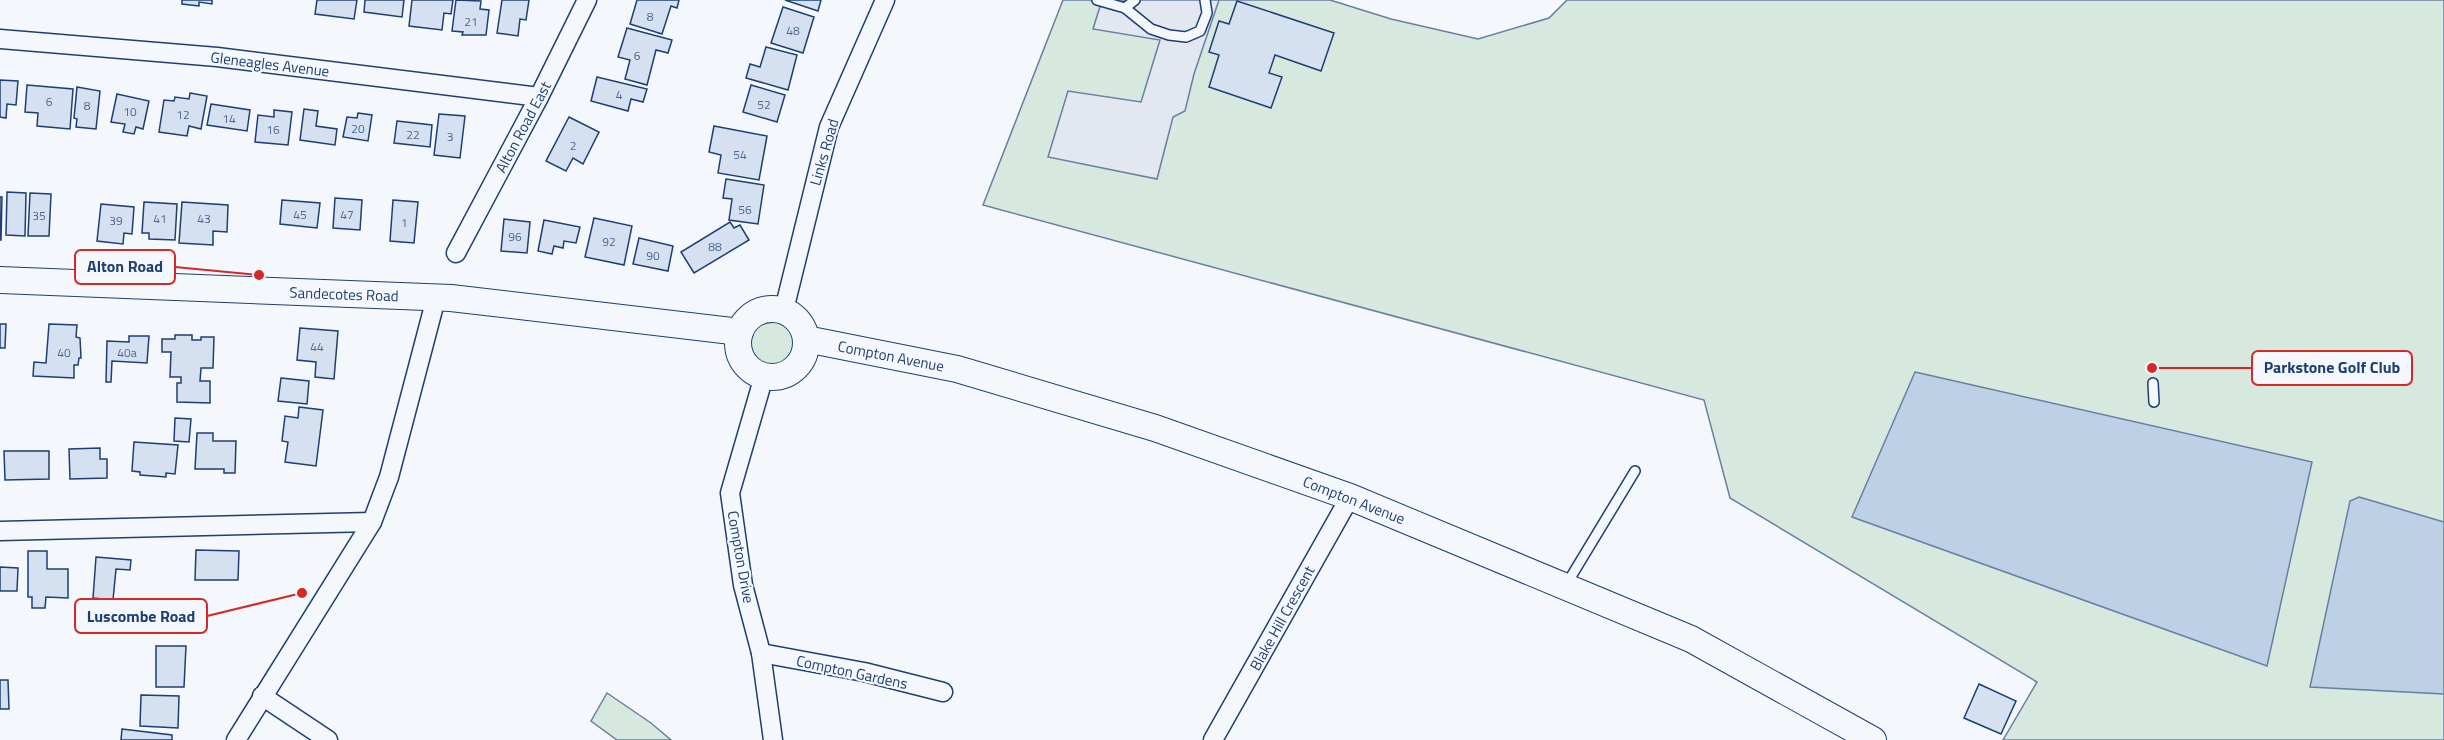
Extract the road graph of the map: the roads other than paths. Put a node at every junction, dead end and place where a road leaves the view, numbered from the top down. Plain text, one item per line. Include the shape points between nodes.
1 (587, 0) edge
2 (885, 0) edge
3 (1096, 0) edge
4 (1135, 0) edge
5 (1205, 0) edge
6 (1125, 8) junction
7 (0, 39) edge
8 (539, 97) junction
9 (456, 253) dead end
10 (0, 280) edge
11 (435, 298) junction
12 (784, 310) junction
13 (740, 332) junction
14 (806, 339) junction
15 (764, 376) junction
16 (2153, 383) dead end
17 (2154, 402) dead end
18 (1635, 471) dead end
19 (1350, 496) junction
20 (372, 522) junction
21 (0, 531) edge
22 (1565, 587) junction
23 (761, 653) junction
24 (943, 692) dead end
25 (262, 696) junction
26 (236, 740) edge
27 (328, 740) edge
28 (773, 740) edge
29 (1213, 740) edge
30 (1873, 740) edge

1 - 8 street, Alton Road East
2 - 12 street, Links Road via 829,127
3 - 6 lane
4 - 6 lane
5 - 6 lane via 1207,13 1200,31 1186,37 1151,28
7 - 8 street, Gleneagles Avenue via 217,57
8 - 9 street, Alton Road East
10 - 11 street, Sandecotes Road
11 - 13 street
11 - 20 street via 389,477
12 - 13 street via 763,310 752,315
12 - 14 street via 801,324
13 - 15 street via 739,351 744,362
14 - 15 street via 804,356 793,370 782,376
14 - 19 street, Compton Avenue via 957,369 1155,428
15 - 23 street, Compton Drive via 730,493 743,585
16 - 17 lane
18 - 22 lane
19 - 22 street, Compton Avenue
19 - 29 street, Blake Hill Crescent
20 - 21 street
20 - 25 street
22 - 30 street, Compton Avenue via 1691,639
23 - 24 street, Compton Gardens via 864,672
23 - 28 street, Compton Drive
25 - 26 street
25 - 27 street

